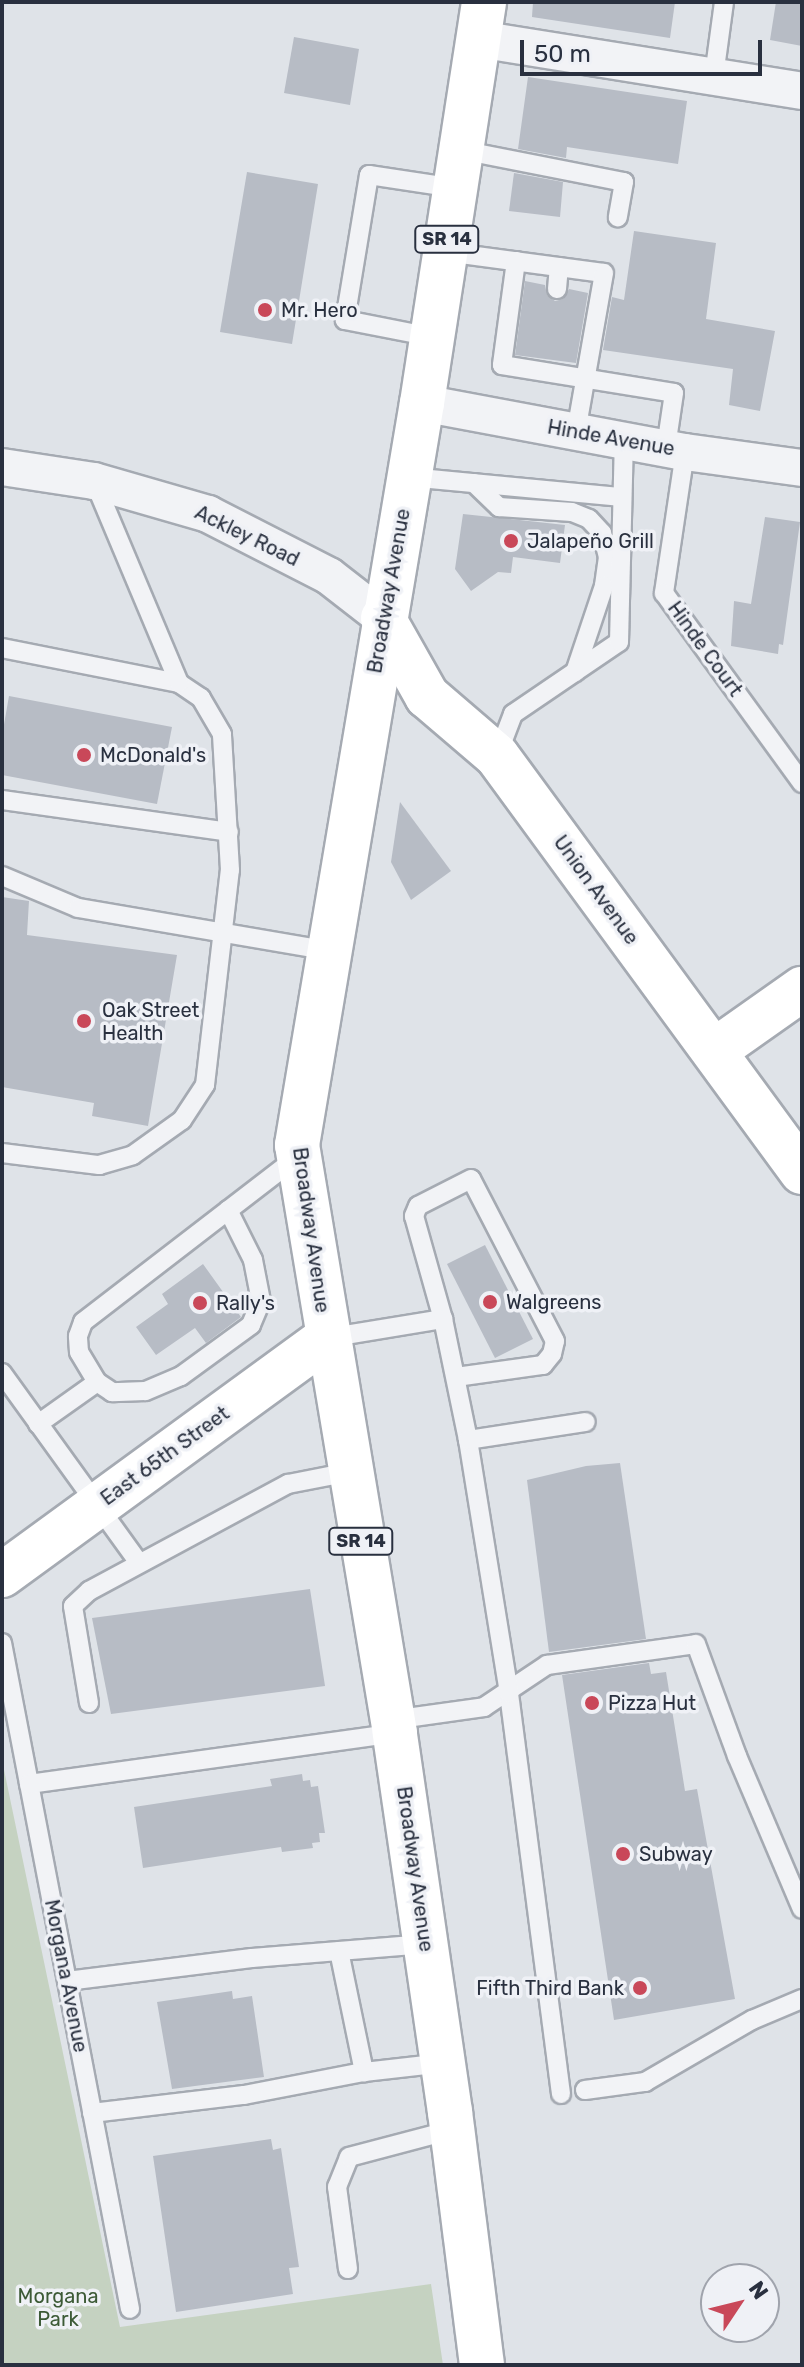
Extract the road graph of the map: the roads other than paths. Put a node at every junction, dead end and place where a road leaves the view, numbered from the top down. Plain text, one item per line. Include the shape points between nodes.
1 (724, 2) edge
2 (481, 21) edge
3 (714, 76) junction
4 (802, 91) edge
5 (458, 169) junction
6 (618, 217) dead end
7 (445, 252) junction
8 (516, 261) junction
9 (559, 267) junction
10 (557, 289) dead end
11 (432, 337) junction
12 (586, 377) junction
13 (422, 403) junction
14 (576, 432) junction
15 (624, 440) junction
16 (675, 449) junction
17 (2, 467) edge
18 (802, 468) edge
19 (409, 477) junction
20 (94, 481) junction
21 (474, 483) junction
22 (622, 497) junction
23 (383, 618) junction
24 (2, 648) edge
25 (575, 672) junction
26 (179, 683) junction
27 (497, 756) junction
28 (802, 783) edge
29 (2, 800) edge
30 (229, 832) junction
31 (2, 876) edge
32 (221, 934) junction
33 (329, 951) junction
34 (802, 989) edge
35 (714, 1051) junction
36 (2, 1153) edge
37 (298, 1156) junction
38 (802, 1172) edge
39 (228, 1210) junction
40 (443, 1319) junction
41 (327, 1338) junction
42 (2, 1373) edge
43 (456, 1377) junction
44 (97, 1382) junction
45 (586, 1422) dead end
46 (38, 1424) junction
47 (468, 1440) junction
48 (349, 1472) junction
49 (97, 1506) junction
50 (139, 1563) junction
51 (2, 1575) edge
52 (2, 1643) edge
53 (509, 1693) junction
54 (89, 1703) dead end
55 (394, 1726) junction
56 (29, 1784) junction
57 (802, 1909) edge
58 (425, 1944) junction
59 (339, 1951) junction
60 (67, 1981) junction
61 (802, 1999) edge
62 (443, 2063) junction
63 (364, 2072) junction
64 (585, 2090) dead end
65 (561, 2094) dead end
66 (92, 2113) junction
67 (451, 2130) junction
68 (348, 2269) dead end
69 (130, 2309) dead end
70 (482, 2365) edge

1 - 3 lane
2 - 3 street
2 - 5 main road, Broadway Avenue / SR 14
3 - 4 street
5 - 6 lane via 624,182
5 - 7 main road, Broadway Avenue / SR 14
5 - 11 lane via 369,175 345,320
7 - 8 lane
7 - 11 main road, Broadway Avenue / SR 14
8 - 9 lane
8 - 12 lane via 502,365 543,365
9 - 10 lane
9 - 12 lane via 604,273
11 - 13 main road, Broadway Avenue / SR 14
12 - 14 lane
12 - 16 lane, Hinde Court via 674,393
13 - 14 street, Hinde Avenue
13 - 19 main road, Broadway Avenue / SR 14
14 - 15 street, Hinde Avenue
15 - 16 street, Hinde Avenue
15 - 22 lane
16 - 18 street, Hinde Avenue
16 - 28 lane, Hinde Court via 664,593
17 - 20 street, Ackley Road
19 - 21 lane
19 - 23 main road, Broadway Avenue / SR 14
20 - 23 street, Ackley Road via 208,514 329,576
20 - 26 lane
21 - 22 lane
21 - 25 lane via 499,507 572,512 589,519 602,533 608,557 604,586
22 - 25 lane via 619,642
23 - 27 main road, Union Avenue via 427,696
23 - 33 main road, Broadway Avenue / SR 14
24 - 26 lane
25 - 27 lane via 513,714
26 - 30 lane via 201,698 222,734
27 - 35 main road, Union Avenue
29 - 30 lane
30 - 32 lane
31 - 32 lane via 78,908
32 - 33 lane
32 - 36 lane via 205,1085 182,1120 133,1155 99,1165
33 - 37 main road, Broadway Avenue / SR 14
34 - 35 main road
35 - 38 main road, Union Avenue
37 - 39 lane
37 - 41 main road, Broadway Avenue / SR 14
39 - 44 lane via 83,1322 79,1352
39 - 44 lane via 253,1260 261,1301 251,1325 181,1376 145,1391 112,1392
40 - 41 lane
40 - 43 lane
40 - 43 lane via 414,1216 418,1206 471,1179 555,1341 543,1365
41 - 48 main road, Broadway Avenue / SR 14
41 - 49 main road, East 65th Street
42 - 46 lane
43 - 47 lane
44 - 46 lane
45 - 47 lane
46 - 49 lane
47 - 53 lane
48 - 50 lane via 288,1484
48 - 55 main road, Broadway Avenue / SR 14
49 - 50 lane
49 - 51 main road, East 65th Street
50 - 54 lane via 73,1606
52 - 56 lane, Morgana Avenue
53 - 55 lane via 484,1707
53 - 57 lane via 547,1665 696,1644
53 - 65 lane
55 - 56 lane
55 - 58 main road, Broadway Avenue / SR 14
56 - 60 lane, Morgana Avenue
58 - 59 lane
58 - 62 main road, Broadway Avenue / SR 14
59 - 60 lane
59 - 63 lane
60 - 66 lane, Morgana Avenue
61 - 64 lane via 752,2020 645,2082
62 - 63 lane
62 - 67 main road, Broadway Avenue / SR 14
63 - 66 lane via 244,2095
66 - 69 lane, Morgana Avenue
67 - 68 lane via 349,2157 337,2187
67 - 70 main road, Broadway Avenue / SR 14

